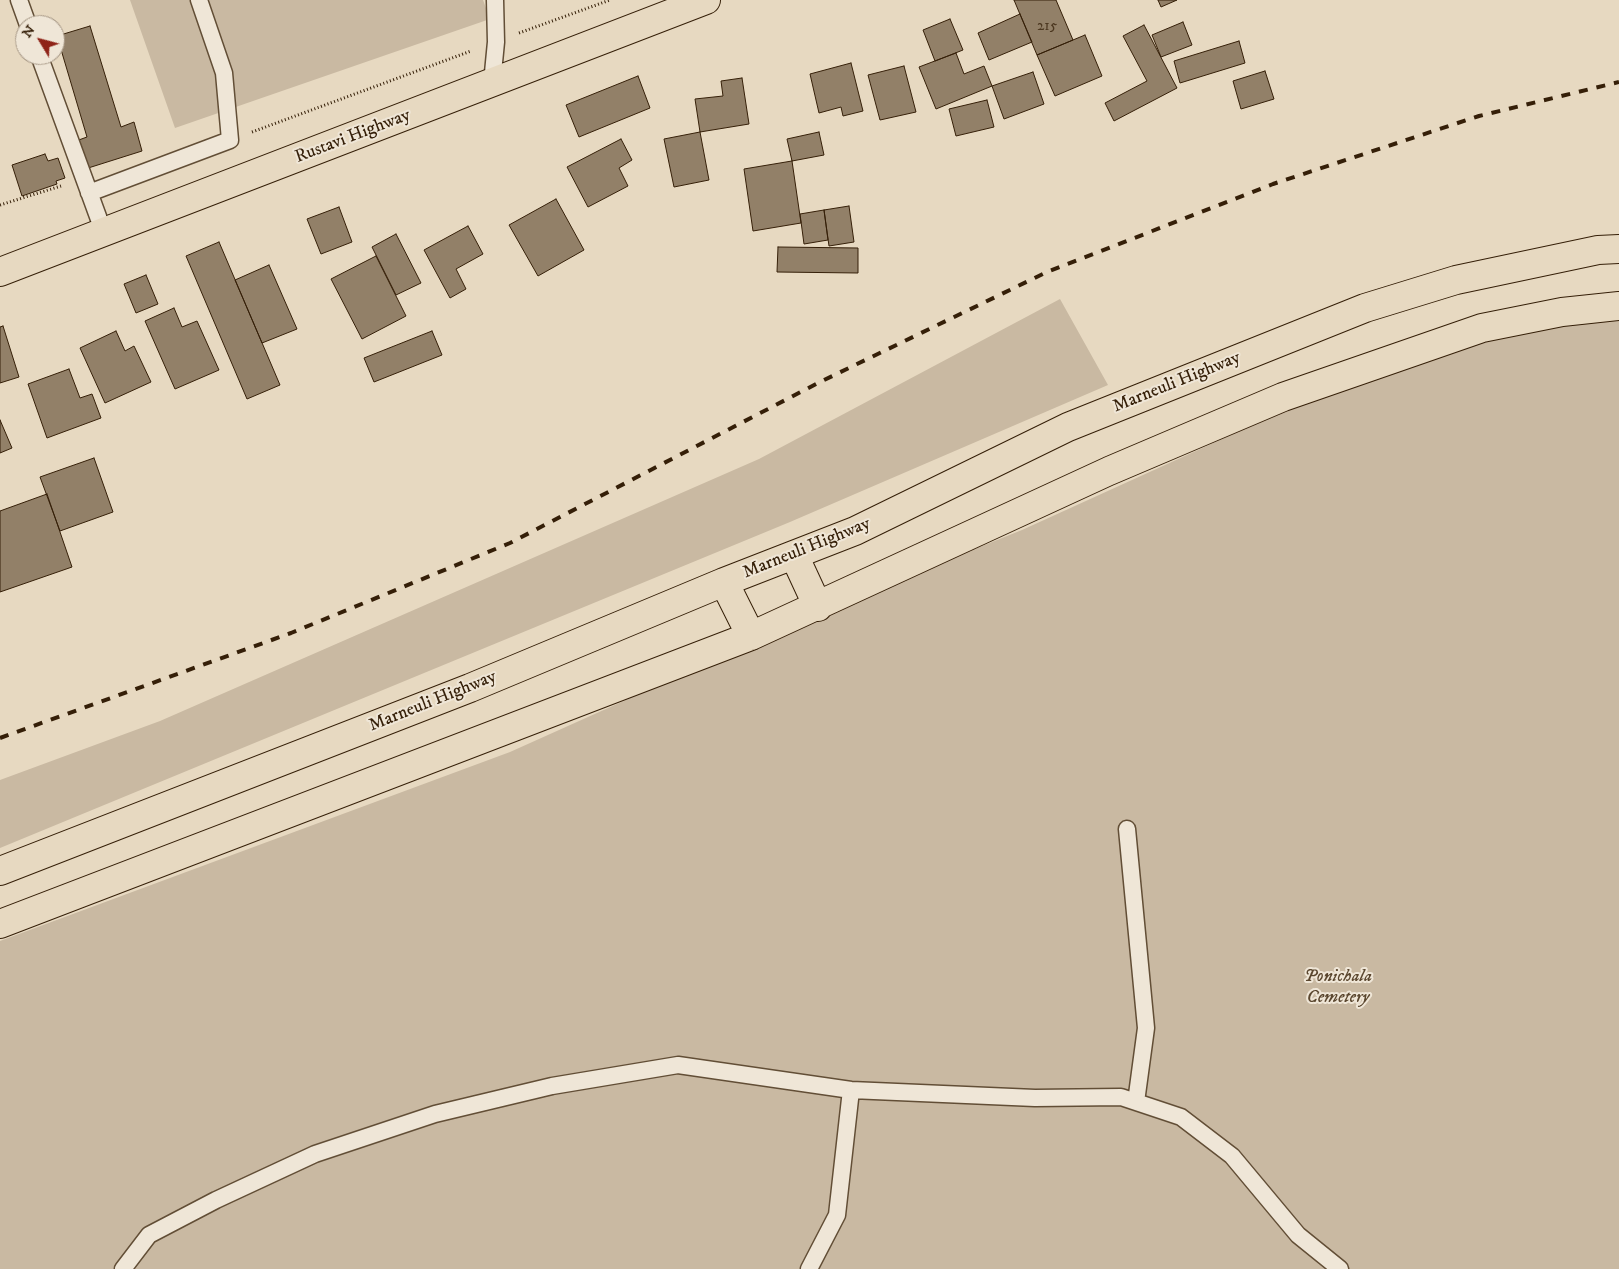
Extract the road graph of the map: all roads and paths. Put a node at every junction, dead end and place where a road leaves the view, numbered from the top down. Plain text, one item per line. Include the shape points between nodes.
1 (20, 0) edge
2 (199, 0) edge
3 (495, 0) edge
4 (610, 0) edge
5 (706, 0) edge
6 (25, 15) edge
7 (496, 42) junction
8 (43, 65) edge
9 (492, 83) junction
10 (230, 140) junction
11 (87, 186) junction
12 (0, 205) edge
13 (104, 233) junction
14 (1619, 249) edge
15 (0, 272) edge
16 (1619, 306) edge
17 (794, 555) junction
18 (724, 582) junction
19 (818, 607) junction
20 (751, 636) junction
21 (1127, 829) dead end
22 (0, 871) edge
23 (0, 924) edge
24 (851, 1090) junction
25 (1136, 1102) junction
26 (124, 1269) edge
27 (809, 1269) edge
28 (1340, 1269) edge

1 - 6 lane
2 - 10 lane via 224,73
3 - 7 lane
4 - 7 path
5 - 9 highway, Rustavi Highway
7 - 9 lane
7 - 10 path
8 - 11 lane
9 - 13 highway, Rustavi Highway
10 - 11 lane
11 - 12 path
11 - 13 lane
13 - 15 highway, Rustavi Highway
14 - 17 highway, Marneuli Highway via 1598,250 1456,280 1365,308 1068,427 855,531
16 - 19 highway via 1562,312 1482,328 1283,397 1109,471
17 - 18 highway, Marneuli Highway
17 - 19 highway
18 - 20 highway
18 - 22 highway, Marneuli Highway via 470,688
19 - 20 highway
20 - 23 highway
21 - 25 lane via 1146,1028
24 - 25 lane via 1035,1098 1121,1096
24 - 26 lane via 678,1065 552,1086 435,1114 315,1154 216,1200 149,1235
24 - 27 lane via 836,1215
25 - 28 lane via 1181,1117 1232,1156 1298,1235

